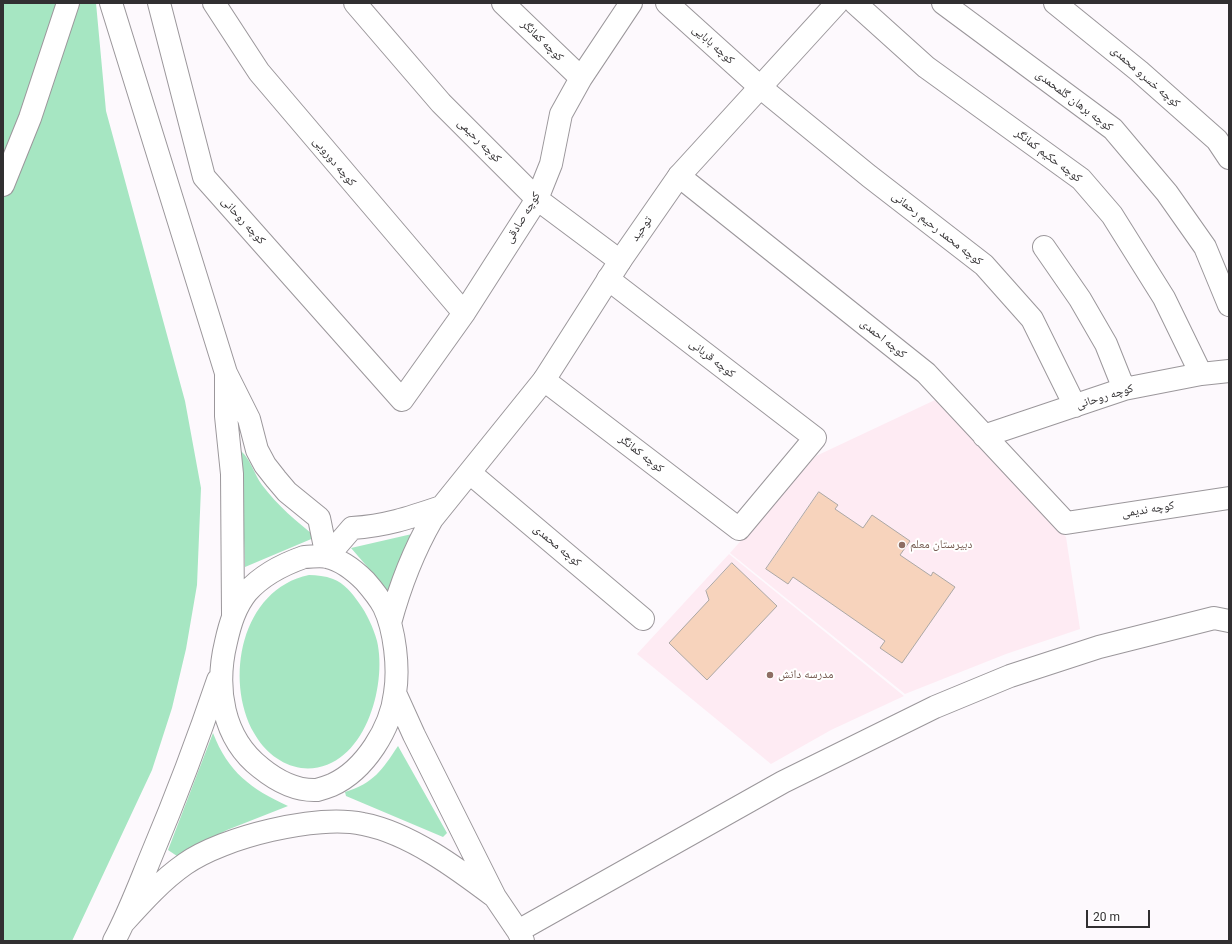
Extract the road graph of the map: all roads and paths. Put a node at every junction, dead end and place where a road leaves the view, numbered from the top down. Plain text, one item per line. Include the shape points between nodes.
1 (68, 3) edge
2 (111, 3) edge
3 (159, 3) edge
4 (214, 3) edge
5 (355, 3) edge
6 (503, 3) edge
7 (631, 3) edge
8 (667, 3) edge
9 (837, 3) edge
10 (855, 3) edge
11 (943, 3) edge
12 (1055, 3) edge
13 (581, 78) junction
14 (760, 87) junction
15 (1225, 143) edge
16 (679, 176) junction
17 (3, 185) edge
18 (537, 199) junction
19 (1044, 247) dead end
20 (620, 261) junction
21 (608, 279) junction
22 (1229, 305) edge
23 (464, 313) junction
24 (1229, 371) edge
25 (226, 373) junction
26 (1201, 374) junction
27 (544, 380) junction
28 (1124, 389) junction
29 (402, 400) joint
30 (1074, 406) junction
31 (984, 436) junction
32 (470, 474) junction
33 (1229, 498) edge
34 (441, 507) junction
35 (319, 518) junction
36 (1066, 523) joint
37 (352, 528) junction
38 (739, 529) joint
39 (327, 557) junction
40 (233, 615) junction
41 (643, 619) dead end
42 (1229, 622) edge
43 (390, 623) junction
44 (221, 671) junction
45 (395, 693) junction
46 (288, 786) junction
47 (353, 822) junction
48 (495, 898) junction
49 (119, 932) edge
50 (520, 936) edge

1 - 17 street via 30,118
2 - 25 street
3 - 29 street, کوچه روحانی via 204,177
4 - 23 street, کوچه دورویی via 259,72
5 - 18 street, کوچه رحیمی via 441,103
6 - 13 street, کوچه کمانگر
7 - 13 street, کوچه صادقی
8 - 14 street, کوچه بابایی
9 - 14 street, توحید
10 - 26 street, کوچه حکیم کمانگر via 926,67 1081,179 1112,215 1164,298
11 - 22 street, کوچه برهان گلمحمدی via 1113,129 1167,193 1204,247
12 - 15 street, کوچه خسرو محمدی
13 - 18 street, کوچه صادقی via 561,114 550,164
14 - 16 street, توحید
14 - 30 street, کوچه محمد رحیم رحمانی via 984,265 1032,320
16 - 20 street, توحید
16 - 31 street, کوچه احمدی via 926,372
18 - 20 street, کوچه رحیمی
18 - 23 street, کوچه صادقی
19 - 28 street via 1080,299 1106,344
20 - 21 street, توحید
21 - 27 street, توحید
21 - 38 street, کوچه قربانی via 815,438
23 - 29 street, کوچه صادقی
24 - 26 street, کوچه روحانی
25 - 35 street via 249,419 257,450 265,465 287,492
25 - 40 street via 226,416 232,474
26 - 28 street, کوچه روحانی
27 - 32 street, توحید
27 - 38 street, کوچه کمانگر
28 - 30 street, کوچه روحانی
30 - 31 street, کوچه روحانی
31 - 36 street, کوچه احمدی
32 - 34 street, توحید
32 - 41 street, کوچه محمدی
33 - 36 street, کوچه ندیمی
34 - 37 street via 406,519
34 - 43 street, توحید via 423,535 409,565 397,595
35 - 37 street
35 - 39 street
37 - 39 street
39 - 40 street via 304,557 269,574 248,591
39 - 43 street via 351,569 361,578 378,597
40 - 44 street
42 - 50 street via 1214,618 1099,647 1010,676 935,707 783,782
43 - 45 street via 395,651
44 - 46 street via 221,694 231,731 254,763
44 - 49 street via 196,744
45 - 46 street via 388,720 377,742 356,770 342,780 318,790
45 - 48 street
46 - 47 street
47 - 48 street via 378,828 416,844 448,863
47 - 49 street via 302,824 263,832 216,848 186,863 161,883 144,899
48 - 50 street

